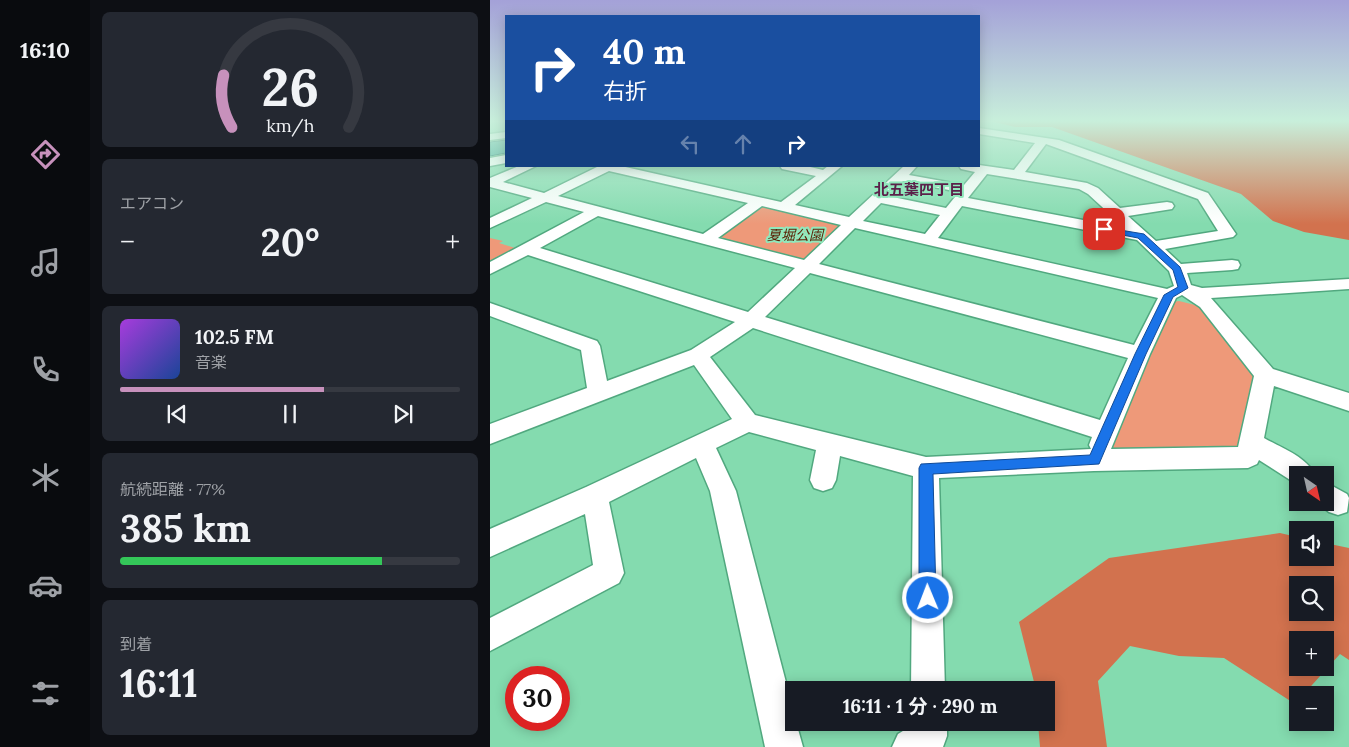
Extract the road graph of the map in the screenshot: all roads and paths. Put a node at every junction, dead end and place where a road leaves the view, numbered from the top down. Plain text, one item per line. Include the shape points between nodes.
1 (1031, 155) edge
2 (1090, 155) edge
3 (505, 160) edge
4 (505, 161) edge
5 (490, 162) edge
6 (527, 167) edge
7 (608, 167) edge
8 (797, 167) edge
9 (974, 168) edge
10 (831, 170) edge
11 (906, 172) edge
12 (1017, 174) junction
13 (490, 178) edge
14 (964, 195) junction
15 (544, 197) junction
16 (878, 198) junction
17 (759, 202) junction
18 (1167, 206) dead end
19 (784, 207) junction
20 (596, 211) junction
21 (950, 213) junction
22 (1116, 213) junction
23 (853, 222) junction
24 (490, 224) edge
25 (929, 239) junction
26 (704, 240) junction
27 (1146, 241) junction
28 (526, 249) junction
29 (1232, 265) dead end
30 (807, 267) junction
31 (490, 269) edge
32 (1176, 284) junction
33 (1349, 284) edge
34 (490, 309) edge
35 (751, 320) junction
36 (1140, 354) junction
37 (698, 356) junction
38 (1265, 375) junction
39 (599, 393) junction
40 (1349, 402) edge
41 (748, 422) junction
42 (1107, 432) junction
43 (490, 434) edge
44 (830, 443) junction
45 (1250, 443) junction
46 (702, 444) junction
47 (1094, 460) junction
48 (1291, 466) edge
49 (926, 468) junction
50 (823, 480) dead end
51 (595, 496) junction
52 (490, 543) edge
53 (490, 635) edge
54 (928, 681) edge
55 (929, 731) edge
56 (784, 747) edge
57 (911, 747) edge

1 - 12 street
2 - 27 street via 1203,196 1228,234
3 - 5 street
4 - 13 street
6 - 13 street
7 - 15 street
7 - 17 street
8 - 10 street
9 - 12 street
9 - 14 street
10 - 19 street
11 - 14 street
11 - 16 street
12 - 22 street via 1082,186 1093,191
13 - 15 street
14 - 21 street
14 - 27 street
15 - 20 street
15 - 24 street
16 - 21 street
16 - 23 street
17 - 19 street
17 - 26 street
18 - 22 street
19 - 23 street
20 - 26 street
20 - 28 street
21 - 25 street
22 - 27 street
23 - 25 street
23 - 30 street
25 - 32 street
26 - 30 street
27 - 32 street
28 - 31 street
28 - 35 street
29 - 32 street
30 - 35 street
30 - 36 street
32 - 33 street via 1202,293
32 - 36 street
32 - 38 street via 1206,303
34 - 39 street via 590,346
35 - 37 street
35 - 42 street
36 - 42 street
37 - 39 street
37 - 41 street
38 - 40 street
38 - 45 street
39 - 43 street
41 - 44 street
41 - 46 street
42 - 47 street
44 - 49 street
44 - 50 street
45 - 47 street via 1248,457
45 - 48 street
46 - 51 street
46 - 56 street via 722,491
47 - 49 street
49 - 54 street
51 - 52 street
51 - 53 street via 609,573
55 - 57 street via 929,736

